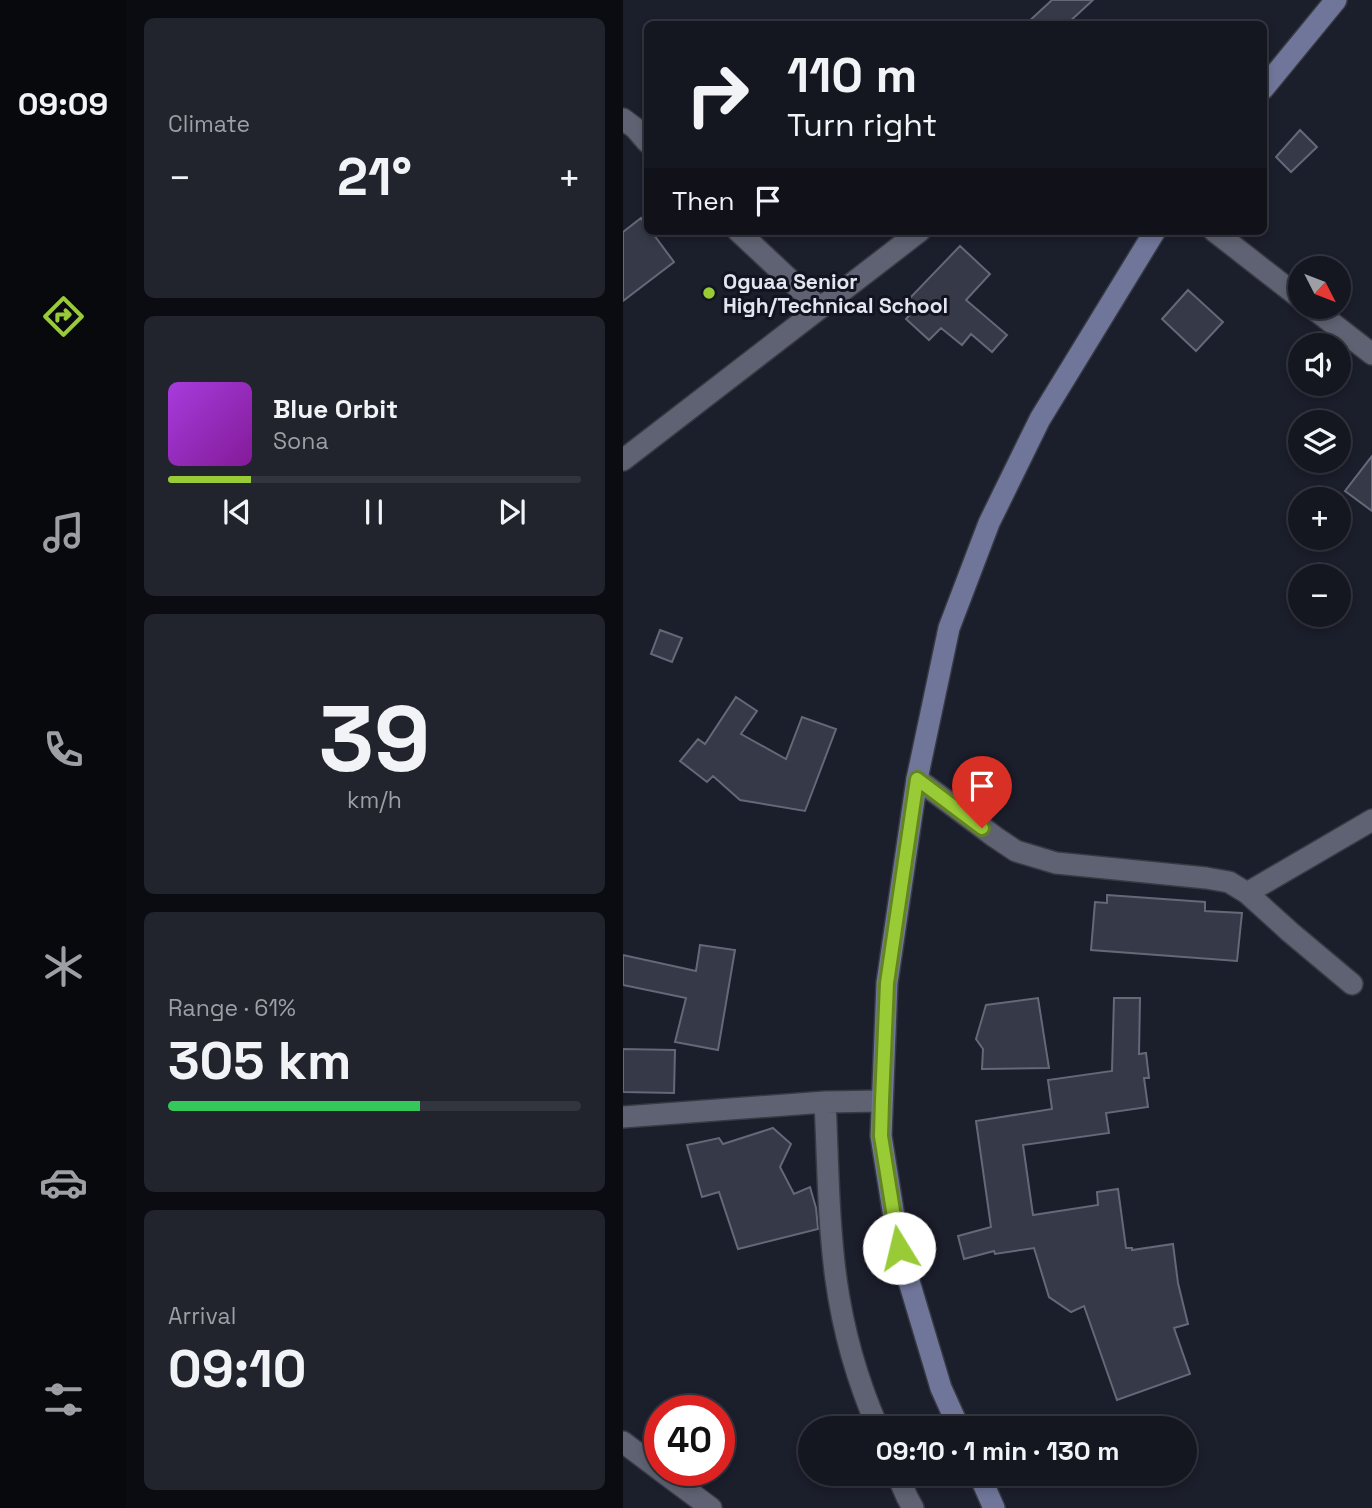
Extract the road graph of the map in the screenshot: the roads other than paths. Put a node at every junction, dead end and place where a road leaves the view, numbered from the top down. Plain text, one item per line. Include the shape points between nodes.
1 (1336, 0) edge
2 (1267, 84) edge
3 (623, 119) edge
4 (644, 138) edge
5 (742, 235) edge
6 (915, 235) edge
7 (1153, 235) edge
8 (1219, 235) edge
9 (1288, 289) edge
10 (820, 308) junction
11 (1327, 319) edge
12 (1372, 354) edge
13 (623, 460) edge
14 (917, 779) junction
15 (1372, 820) edge
16 (1247, 892) junction
17 (1352, 984) dead end
18 (882, 1101) junction
19 (825, 1102) junction
20 (623, 1117) edge
21 (873, 1416) edge
22 (954, 1416) edge
23 (623, 1442) edge
24 (644, 1458) edge
25 (681, 1486) edge
26 (902, 1486) edge
27 (984, 1486) edge
28 (711, 1508) edge
29 (913, 1508) edge
30 (994, 1508) edge

1 - 2 street
3 - 4 street
5 - 10 street
6 - 10 street
7 - 14 street via 1040,419 989,523 949,628
8 - 9 street
10 - 13 street
11 - 12 street
14 - 16 street via 1016,851 1056,863 1229,882
14 - 18 street via 887,983
15 - 16 street
16 - 17 street
18 - 19 street
18 - 22 street via 881,1136 899,1248
19 - 20 street
19 - 21 street via 836,1278 848,1343
23 - 24 street
25 - 28 street
26 - 29 street
27 - 30 street

